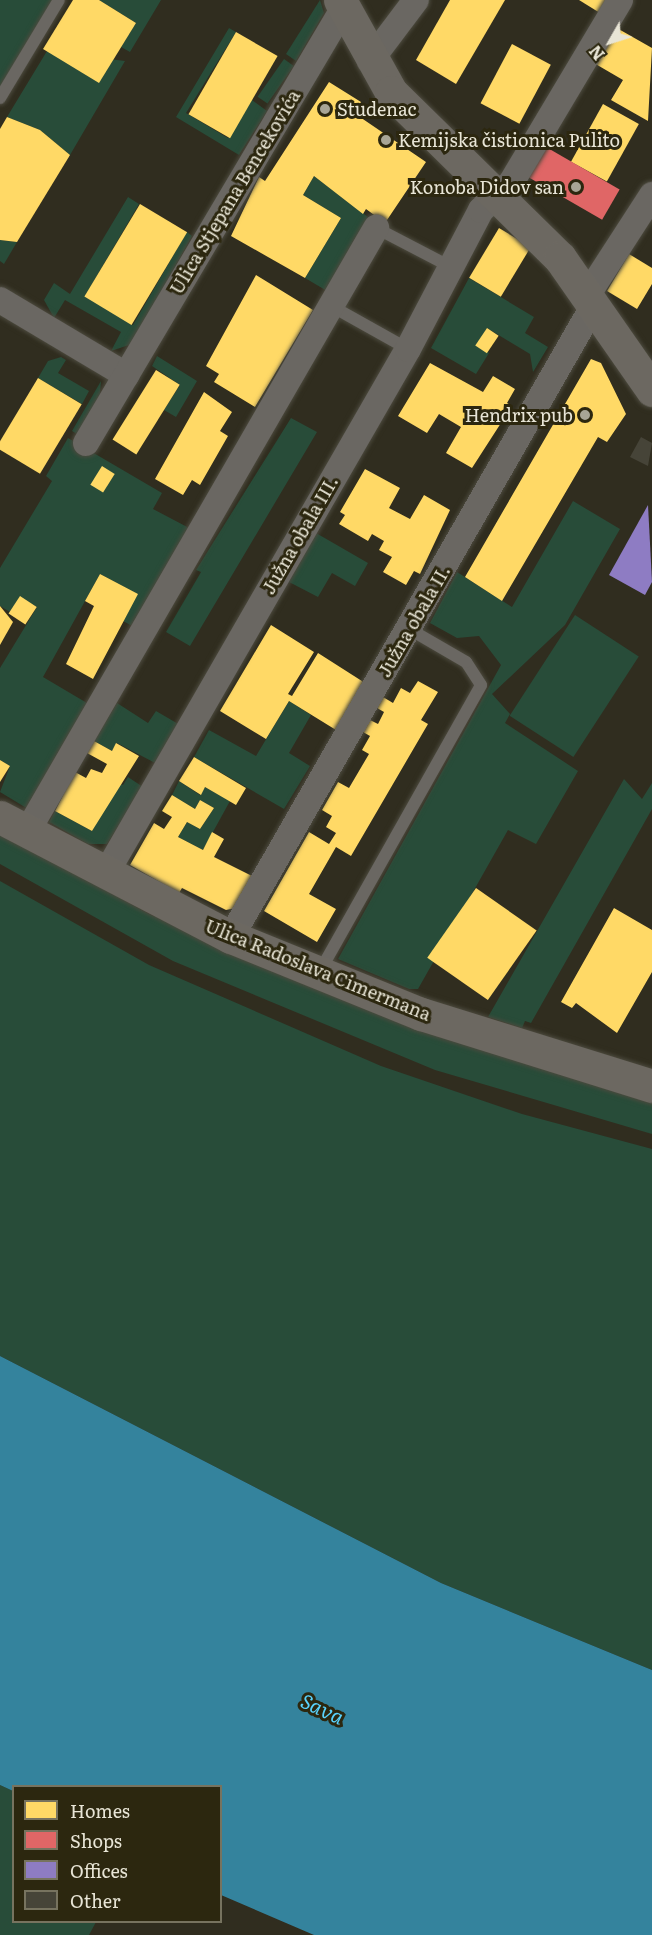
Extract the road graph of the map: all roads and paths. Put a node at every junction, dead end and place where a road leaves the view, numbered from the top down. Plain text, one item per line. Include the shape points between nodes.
1 (60, 0) edge
2 (416, 0) edge
3 (620, 0) edge
4 (342, 5) edge
5 (370, 61) junction
6 (0, 98) edge
7 (652, 195) edge
8 (496, 197) junction
9 (376, 228) joint
10 (452, 267) junction
11 (592, 299) junction
12 (0, 300) edge
13 (333, 307) junction
14 (408, 349) junction
15 (126, 375) junction
16 (652, 390) edge
17 (86, 443) dead end
18 (409, 629) junction
19 (13, 825) edge
20 (105, 874) junction
21 (231, 937) junction
22 (320, 972) junction
23 (652, 1086) edge

1 - 6 lane
2 - 5 street
3 - 8 street, Južna obala III. via 527,160
4 - 5 street, Ulica Stjepana Bencekovića
4 - 15 street, Ulica Stjepana Bencekovića
5 - 8 street, Ulica Stjepana Bencekovića via 409,114
7 - 11 street, Južna obala II.
8 - 10 street, Južna obala III. via 481,210
8 - 11 street, Ulica Stjepana Bencekovića via 540,237
9 - 10 lane
9 - 13 street
10 - 14 street, Južna obala III.
11 - 16 street, Ulica Stjepana Bencekovića
11 - 18 street, Južna obala II.
12 - 15 street
13 - 14 lane
13 - 19 street
14 - 20 street, Južna obala III.
15 - 17 street, Ulica Stjepana Bencekovića
18 - 21 street, Južna obala II.
18 - 22 lane via 466,662 481,685
19 - 20 street, Ulica Radoslava Cimermana
20 - 21 street, Ulica Radoslava Cimermana
21 - 22 street, Ulica Radoslava Cimermana
22 - 23 street, Ulica Radoslava Cimermana via 421,1014

